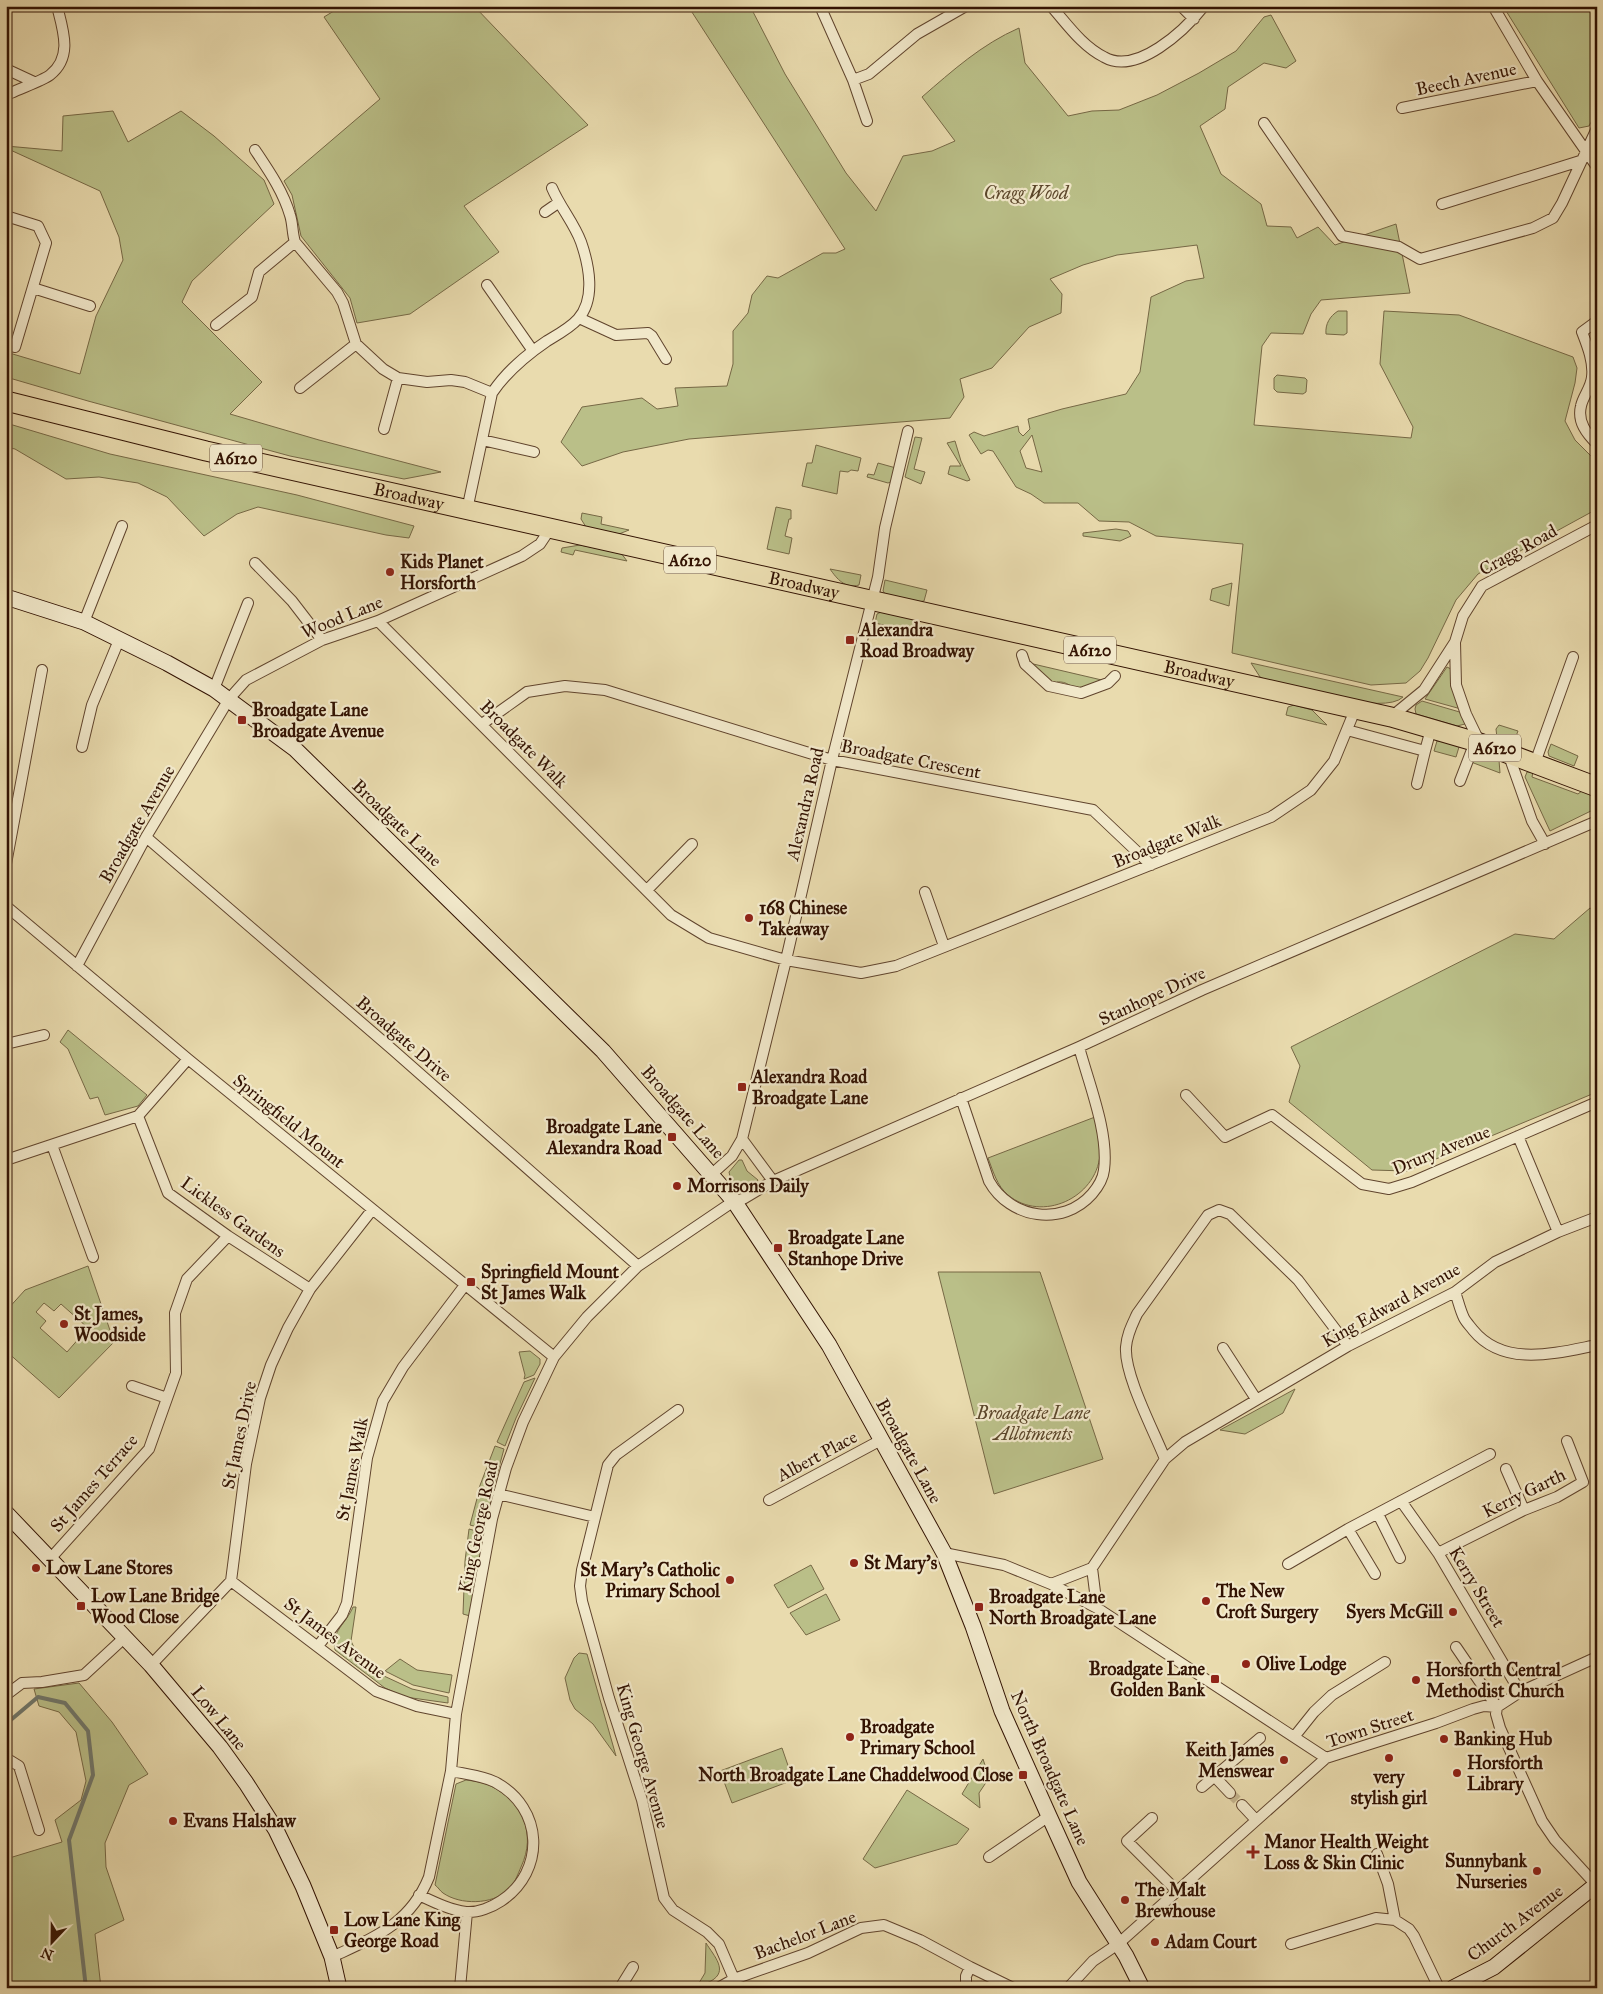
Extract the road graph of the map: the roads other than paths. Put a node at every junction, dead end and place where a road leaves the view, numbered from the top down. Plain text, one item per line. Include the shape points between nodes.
1 (57, 6) edge
2 (820, 6) edge
3 (966, 6) edge
4 (1051, 6) edge
5 (1181, 6) edge
6 (1204, 6) edge
7 (1493, 6) edge
8 (1194, 19) junction
9 (6, 69) edge
10 (852, 80) junction
11 (1537, 81) junction
12 (34, 82) junction
13 (6, 94) edge
14 (1402, 108) dead end
15 (867, 120) dead end
16 (1264, 123) dead end
17 (1597, 128) edge
18 (255, 150) dead end
19 (1585, 151) junction
20 (1580, 161) junction
21 (1597, 167) edge
22 (552, 188) dead end
23 (558, 203) junction
24 (1442, 204) dead end
25 (544, 212) dead end
26 (6, 216) edge
27 (295, 242) junction
28 (487, 285) dead end
29 (34, 288) junction
30 (90, 306) dead end
31 (579, 318) junction
32 (1597, 321) edge
33 (216, 325) dead end
34 (6, 344) edge
35 (356, 344) junction
36 (533, 351) junction
37 (666, 358) dead end
38 (398, 378) junction
39 (300, 388) dead end
40 (492, 393) junction
41 (6, 401) edge
42 (384, 429) dead end
43 (908, 431) dead end
44 (482, 440) junction
45 (1597, 444) edge
46 (534, 452) dead end
47 (467, 510) junction
48 (1597, 525) edge
49 (122, 526) dead end
50 (550, 529) junction
51 (255, 563) dead end
52 (6, 597) edge
53 (870, 600) junction
54 (248, 603) dead end
55 (378, 621) junction
56 (84, 622) junction
57 (119, 640) junction
58 (322, 640) junction
59 (1454, 642) junction
60 (1022, 655) dead end
61 (1573, 657) dead end
62 (42, 670) dead end
63 (1115, 676) dead end
64 (214, 688) junction
65 (229, 699) junction
66 (1355, 710) junction
67 (1390, 717) junction
68 (482, 724) junction
69 (1431, 729) junction
70 (1347, 730) junction
71 (1478, 742) junction
72 (82, 747) dead end
73 (1425, 751) junction
74 (1508, 753) junction
75 (832, 760) junction
76 (1535, 763) junction
77 (1460, 781) dead end
78 (1417, 784) dead end
79 (1597, 787) edge
80 (1597, 822) edge
81 (146, 837) junction
82 (692, 844) dead end
83 (1545, 844) junction
84 (6, 864) edge
85 (1151, 865) junction
86 (647, 890) junction
87 (925, 892) dead end
88 (6, 906) edge
89 (944, 946) junction
90 (786, 960) junction
91 (77, 966) junction
92 (44, 1035) dead end
93 (6, 1044) edge
94 (1079, 1047) junction
95 (188, 1060) junction
96 (1186, 1095) dead end
97 (961, 1098) junction
98 (1597, 1102) edge
99 (138, 1116) junction
100 (1518, 1136) junction
101 (742, 1139) junction
102 (52, 1145) junction
103 (6, 1160) edge
104 (712, 1174) junction
105 (773, 1181) junction
106 (734, 1201) junction
107 (372, 1210) junction
108 (1597, 1217) edge
109 (1558, 1232) junction
110 (228, 1236) junction
111 (93, 1257) dead end
112 (638, 1266) junction
113 (466, 1285) junction
114 (310, 1289) junction
115 (1455, 1292) junction
116 (1597, 1345) edge
117 (1348, 1346) junction
118 (1223, 1348) dead end
119 (554, 1357) junction
120 (132, 1386) dead end
121 (167, 1398) junction
122 (1256, 1399) junction
123 (678, 1410) dead end
124 (881, 1440) junction
125 (1567, 1441) dead end
126 (1490, 1454) dead end
127 (1165, 1459) junction
128 (1506, 1469) dead end
129 (498, 1494) junction
130 (769, 1500) dead end
131 (1401, 1501) junction
132 (1524, 1510) junction
133 (6, 1512) edge
134 (1378, 1514) junction
135 (595, 1517) junction
136 (1348, 1529) junction
137 (944, 1553) junction
138 (1438, 1553) junction
139 (1400, 1558) dead end
140 (50, 1559) junction
141 (1288, 1564) dead end
142 (1092, 1568) junction
143 (1375, 1574) dead end
144 (230, 1581) junction
145 (1051, 1584) junction
146 (1097, 1608) junction
147 (124, 1638) junction
148 (318, 1646) junction
149 (1456, 1646) dead end
150 (1597, 1657) edge
151 (1384, 1662) dead end
152 (151, 1665) junction
153 (1520, 1692) junction
154 (6, 1695) edge
155 (1497, 1707) junction
156 (456, 1714) junction
157 (1294, 1737) junction
158 (1260, 1738) dead end
159 (6, 1758) edge
160 (1326, 1758) junction
161 (451, 1771) junction
162 (1214, 1776) junction
163 (1202, 1787) dead end
164 (1230, 1793) tunnel mouth
165 (1242, 1805) tunnel mouth
166 (1049, 1816) junction
167 (1152, 1818) dead end
168 (1256, 1820) junction
169 (40, 1830) dead end
170 (1378, 1854) dead end
171 (989, 1857) dead end
172 (1596, 1885) edge
173 (1177, 1891) junction
174 (419, 1895) junction
175 (467, 1912) junction
176 (1395, 1920) junction
177 (1118, 1944) junction
178 (1291, 1944) dead end
179 (332, 1957) junction
180 (633, 1967) dead end
181 (970, 1967) junction
182 (734, 1979) junction
183 (1072, 1986) edge
184 (339, 1988) edge
185 (460, 1988) edge
186 (620, 1988) edge
187 (718, 1988) edge
188 (966, 1988) edge
189 (1013, 1988) edge
190 (1142, 1988) edge
191 (1439, 1988) edge
192 (1453, 1988) edge

1 - 12 street via 65,40 63,59 50,75
2 - 10 street
3 - 10 street via 917,34 869,74
4 - 8 street via 1086,46 1106,59 1124,61 1147,55 1167,44
5 - 8 street
6 - 8 street
7 - 11 street
9 - 12 street
10 - 15 street
11 - 14 street, Beech Avenue
11 - 19 street
12 - 13 street
16 - 20 street via 1342,236 1399,248 1420,259 1533,228 1553,218
17 - 19 street
18 - 27 street via 278,184 291,217
19 - 20 street
19 - 21 street
20 - 24 street
22 - 23 street
23 - 25 street
23 - 31 street via 580,240 590,276 586,307
26 - 29 street via 38,226 46,243
27 - 33 street via 259,272 252,297
27 - 35 street via 337,292
28 - 36 street
29 - 30 street
29 - 34 street via 15,347
31 - 36 street
31 - 37 street via 616,335 648,333
32 - 45 street via 1582,332 1593,376 1581,406 1581,423
35 - 38 street
35 - 39 street
36 - 40 street via 503,377
38 - 40 street via 465,382
38 - 42 street
40 - 44 street
41 - 47 highway, Broadway / A6120 via 196,449
43 - 53 street, Alexandra Road via 885,528 878,577
44 - 46 street
44 - 47 street
47 - 50 highway, Broadway / A6120
48 - 59 street, Cragg Road via 1482,586 1462,616
49 - 56 street
50 - 53 highway, Broadway / A6120
50 - 55 street, Wood Lane via 540,544 522,556
51 - 58 street via 292,601
52 - 56 street, Broadgate Lane
53 - 66 highway, Broadway / A6120
53 - 75 street, Alexandra Road
54 - 64 street
55 - 58 street, Wood Lane
55 - 68 street, Broadgate Walk
56 - 57 street, Broadgate Lane
57 - 64 street, Broadgate Lane
57 - 72 street via 92,705
58 - 65 street, Wood Lane via 246,680
59 - 67 street, Cragg Road via 1424,690
59 - 71 street, Cragg Road via 1456,685
60 - 63 street via 1025,664 1049,686 1081,693 1108,683
61 - 76 street
62 - 84 street
64 - 65 street, Broadgate Lane
65 - 81 street, Broadgate Avenue
65 - 104 street, Broadgate Lane via 295,749 604,1050
66 - 67 highway, Broadway / A6120
66 - 70 street, Broadgate Walk
67 - 69 highway, Broadway / A6120
68 - 75 street, Broadgate Crescent via 527,692 565,686 605,690
68 - 86 street, Broadgate Walk
69 - 71 highway, Broadway / A6120
69 - 73 street
70 - 73 street
70 - 85 street, Broadgate Walk via 1334,761 1311,790 1271,818
71 - 74 highway, Broadway / A6120
71 - 77 street
73 - 78 street
74 - 76 highway, Broadway / A6120
74 - 83 street via 1532,821
75 - 85 street, Broadgate Crescent via 1093,810
75 - 90 street, Alexandra Road
76 - 79 highway, Broadway / A6120
80 - 83 street, Stanhope Drive
81 - 91 street, Broadgate Avenue
81 - 112 street, Broadgate Drive
82 - 86 street
83 - 94 street, Stanhope Drive via 1202,990
85 - 89 street, Broadgate Walk
86 - 90 street, Broadgate Walk via 671,915 709,938
87 - 89 street
88 - 91 street, Springfield Mount
89 - 90 street, Broadgate Walk via 896,966 861,973
90 - 101 street, Alexandra Road
91 - 95 street, Springfield Mount
92 - 93 street
94 - 97 street, Stanhope Drive
94 - 97 street via 1105,1139 1106,1155 1104,1173 1097,1188 1074,1209 1042,1215 1015,1208 1003,1200 989,1181
95 - 99 street
95 - 107 street, Springfield Mount
96 - 100 street, Drury Avenue via 1225,1137 1272,1116 1362,1184 1389,1189
97 - 105 street, Stanhope Drive
98 - 100 street, Drury Avenue
99 - 102 street
99 - 110 street, Lickless Gardens via 168,1194
100 - 109 street
101 - 104 street, Alexandra Road via 732,1156
101 - 105 street
102 - 103 street
102 - 111 street
104 - 106 street, Broadgate Lane
105 - 106 street, Stanhope Drive
106 - 112 street, King George Road
106 - 124 street, Broadgate Lane via 829,1345
107 - 113 street, Springfield Mount
107 - 114 street, St James Drive
108 - 109 street, King Edward Avenue
109 - 115 street, King Edward Avenue via 1495,1262
110 - 114 street, Lickless Gardens
110 - 121 street, St James Terrace via 188,1279 178,1304 175,1313 176,1373
112 - 119 street, King George Road via 587,1317
113 - 119 street, Springfield Mount
113 - 148 street, St James Walk via 403,1367 383,1401 367,1458 347,1602 342,1615
114 - 144 street, St James Drive via 274,1358 260,1398 246,1464
115 - 116 street via 1464,1318 1482,1341 1499,1349 1519,1355 1547,1355
115 - 117 street, King Edward Avenue
117 - 122 street, King Edward Avenue
117 - 127 street via 1298,1280 1230,1214 1218,1210 1208,1215 1137,1314 1126,1348 1133,1381
118 - 122 street
119 - 129 street, King George Road via 523,1422
120 - 121 street
121 - 140 street, St James Terrace via 149,1449
122 - 127 street, King Edward Avenue via 1185,1442
123 - 135 street, King George Avenue via 616,1455 608,1465
124 - 130 street, Albert Place
124 - 137 street, Broadgate Lane
125 - 132 street, Kerry Garth via 1583,1482 1557,1498
126 - 131 street
127 - 142 street, King Edward Avenue
128 - 132 street
129 - 135 street
129 - 156 street, King George Road
131 - 134 street
131 - 138 street, Kerry Street
132 - 138 street, Kerry Garth
133 - 140 street, Low Lane
134 - 136 street
134 - 139 street
135 - 182 street, King George Avenue via 582,1570 582,1601 642,1800 664,1898 673,1910 707,1932 719,1944
136 - 141 street
136 - 143 street
137 - 145 street via 1004,1565
137 - 166 street, North Broadgate Lane via 1002,1710
138 - 153 street, Kerry Street
140 - 147 street, Low Lane
142 - 145 street
142 - 146 street
144 - 148 street, St James Avenue
144 - 152 street
145 - 146 street
146 - 157 street
147 - 152 street, Low Lane
147 - 154 street via 84,1675 22,1683
148 - 156 street, St James Avenue via 376,1690 418,1706
149 - 155 street
150 - 153 street, Town Street
151 - 157 street via 1332,1695
152 - 179 street, Low Lane via 220,1747 265,1813 303,1886
153 - 155 street, Town Street
155 - 160 street, Town Street via 1473,1709
155 - 172 street via 1500,1728 1542,1821
156 - 161 street, King George Road
157 - 160 street
158 - 162 street
159 - 169 street via 19,1766
160 - 168 street, Town Street
161 - 174 street, King George Road via 429,1877
161 - 175 street via 495,1782 515,1797 528,1814 533,1831 534,1849 527,1873 514,1892 492,1907
162 - 163 street
162 - 164 street
165 - 168 street
166 - 171 street
166 - 177 street, North Broadgate Lane via 1080,1882
167 - 173 street via 1127,1841
168 - 173 street, Town Street
170 - 176 street
172 - 192 street, Church Avenue via 1494,1967
173 - 177 street, Town Street
174 - 175 street via 448,1908
174 - 179 street, King George Road via 394,1925
175 - 185 street
176 - 178 street via 1376,1918
176 - 191 street via 1414,1936
177 - 183 street, Town Street via 1093,1961
177 - 190 street, North Broadgate Lane
179 - 184 street, Low Lane
180 - 186 street
181 - 182 street, Bachelor Lane via 920,1940 884,1926 861,1928 808,1953
181 - 188 street
181 - 189 street, Bachelor Lane
182 - 187 street, Bachelor Lane

